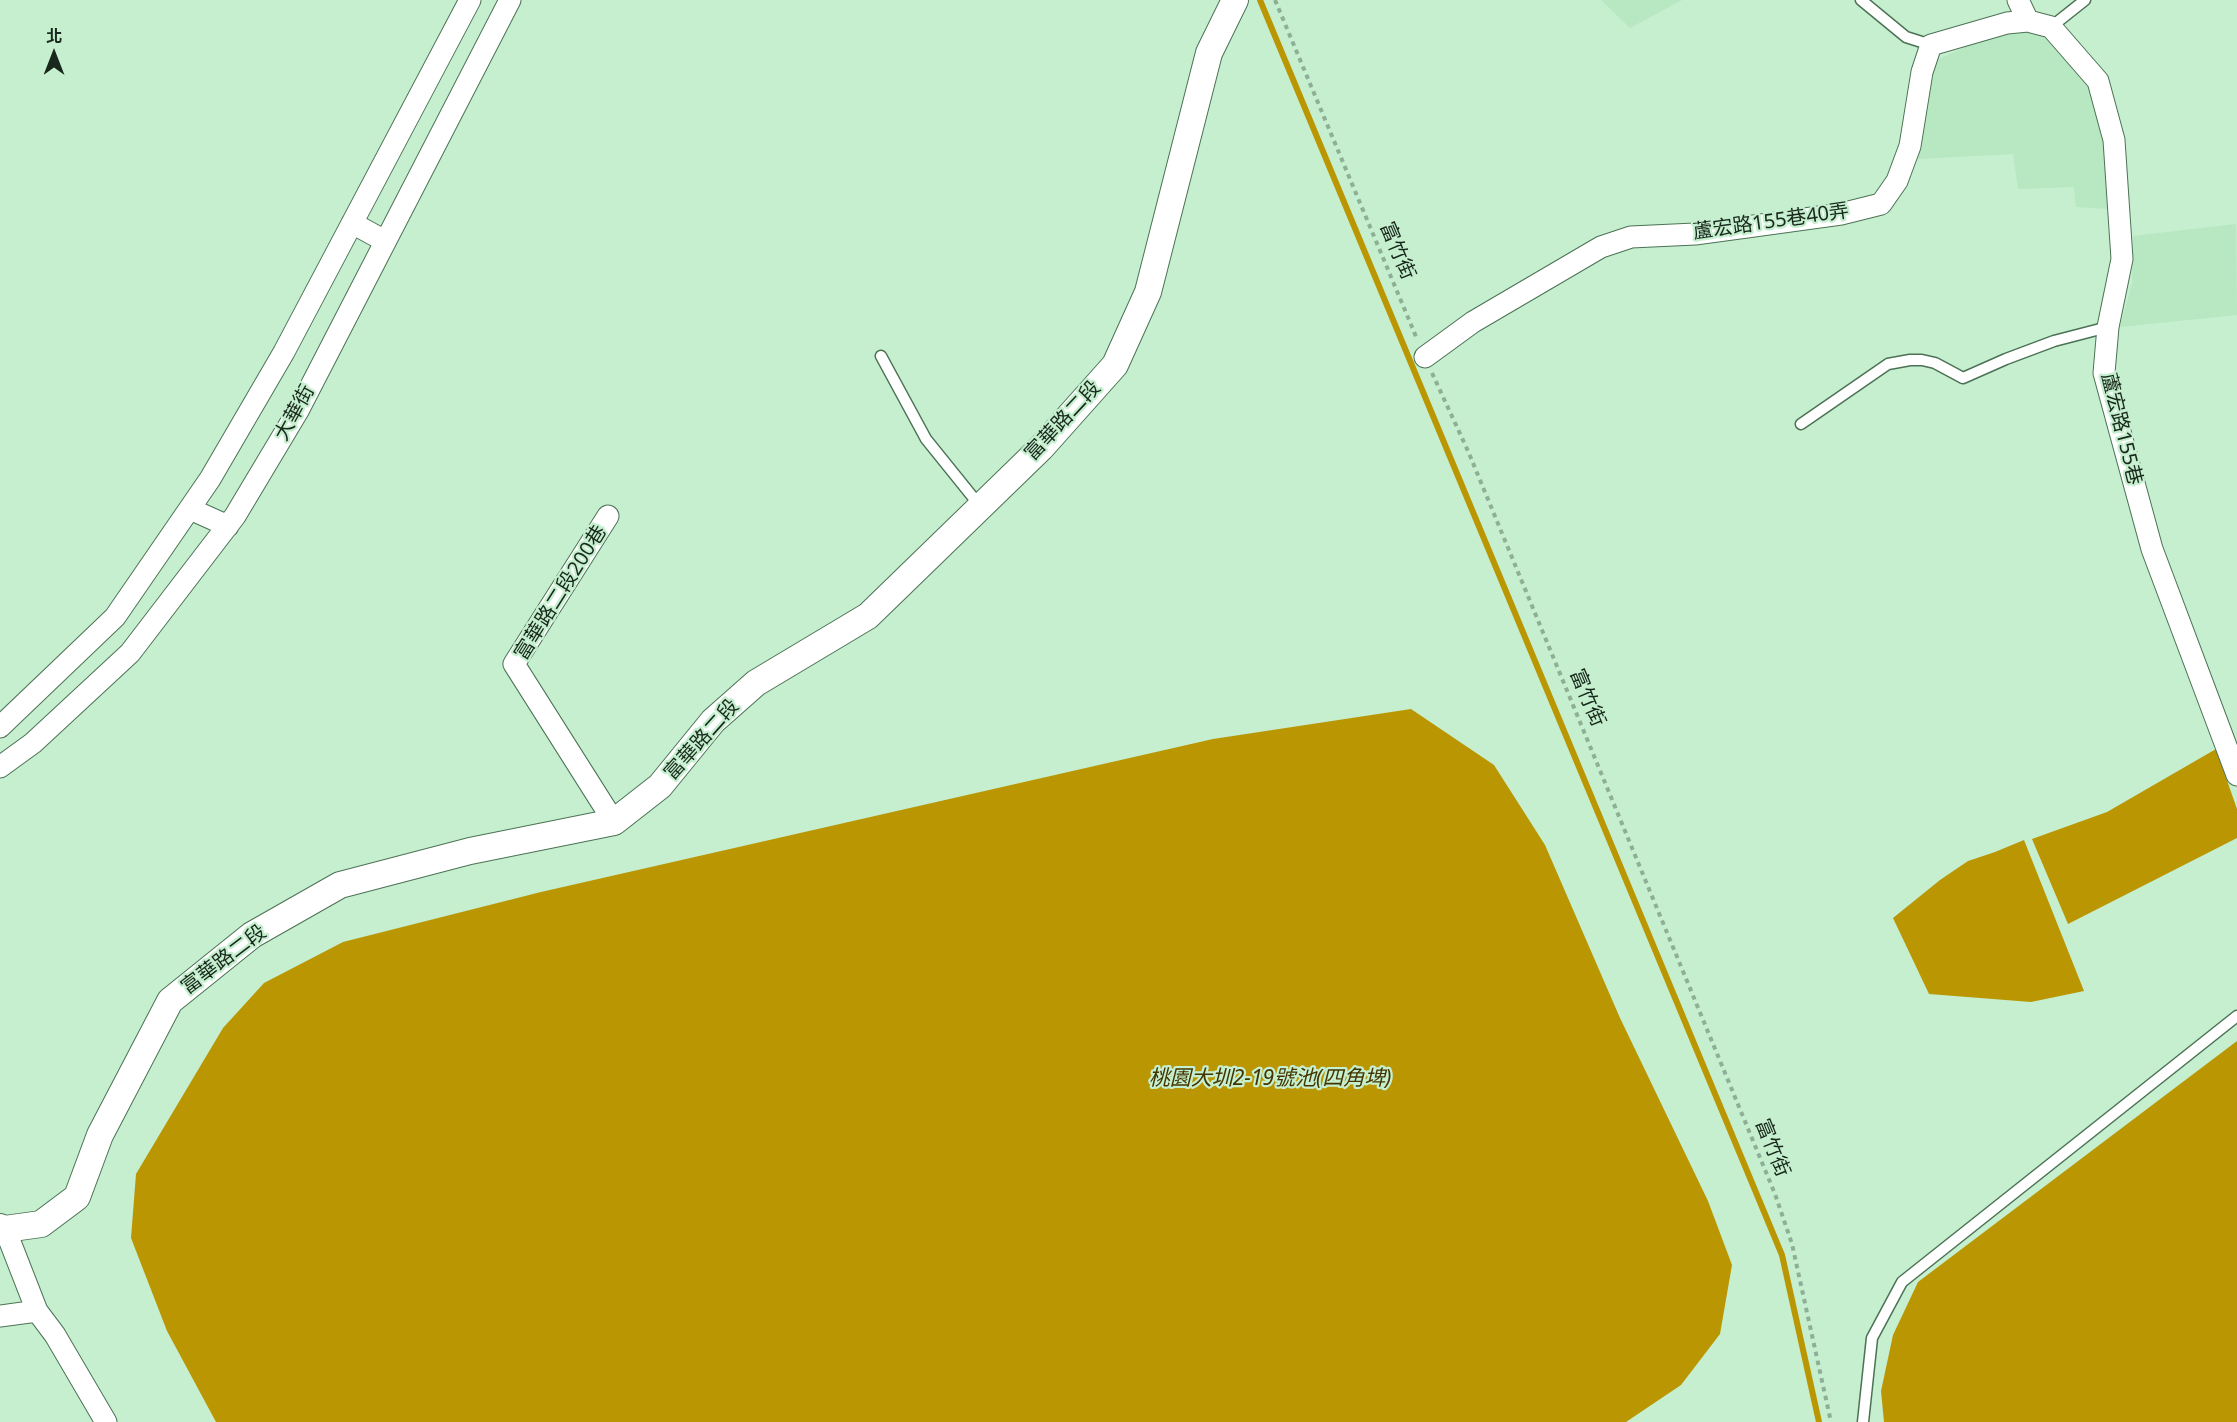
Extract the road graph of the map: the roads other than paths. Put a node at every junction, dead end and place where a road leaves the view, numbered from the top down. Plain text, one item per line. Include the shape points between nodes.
1 (470, 0) edge
2 (510, 0) edge
3 (1235, 0) edge
4 (1861, 0) edge
5 (2018, 0) edge
6 (2085, 0) edge
7 (2028, 21) junction
8 (2051, 27) junction
9 (1931, 45) junction
10 (352, 223) junction
11 (385, 241) junction
12 (2108, 327) junction
13 (881, 356) dead end
14 (1425, 357) road end
15 (1801, 424) dead end
16 (980, 506) junction
17 (190, 508) junction
18 (608, 516) dead end
19 (228, 526) junction
20 (0, 727) edge
21 (0, 767) edge
22 (2237, 775) edge
23 (614, 822) junction
24 (2237, 1016) edge
25 (3, 1228) edge
26 (37, 1311) junction
27 (0, 1316) edge
28 (106, 1422) edge
29 (1863, 1422) edge

1 - 10 street, 大華街
2 - 11 street, 大華街
3 - 16 street, 富華路二段 via 1209,53 1148,292 1114,365 1041,448
4 - 9 lane via 1906,37
5 - 7 street
6 - 8 lane
7 - 8 street
7 - 9 street via 2007,23
8 - 12 street, 蘆宏路155巷 via 2098,81 2114,140 2122,259
9 - 14 street, 蘆宏路155巷40弄 via 1922,72 1910,146 1897,181 1881,204 1841,214 1695,234 1631,237 1601,247 1473,322
10 - 11 street
10 - 17 street, 大華街 via 284,352
11 - 19 street, 大華街 via 298,408
12 - 15 lane via 2054,341 1963,378 1922,360 1888,364
12 - 22 street, 蘆宏路155巷 via 2104,374 2152,549
13 - 16 lane via 926,439
16 - 23 street, 富華路二段 via 868,616 756,683 713,721 660,786
17 - 19 street
17 - 20 street, 大華街 via 115,617
18 - 23 street, 富華路二段200巷 via 514,664
19 - 21 street, 大華街 via 130,653 33,743
23 - 25 street, 富華路二段 via 470,851 340,885 252,935 170,1001 100,1135 77,1197 41,1224
24 - 29 lane via 1902,1282 1872,1338
25 - 26 street
26 - 27 street
26 - 28 street

